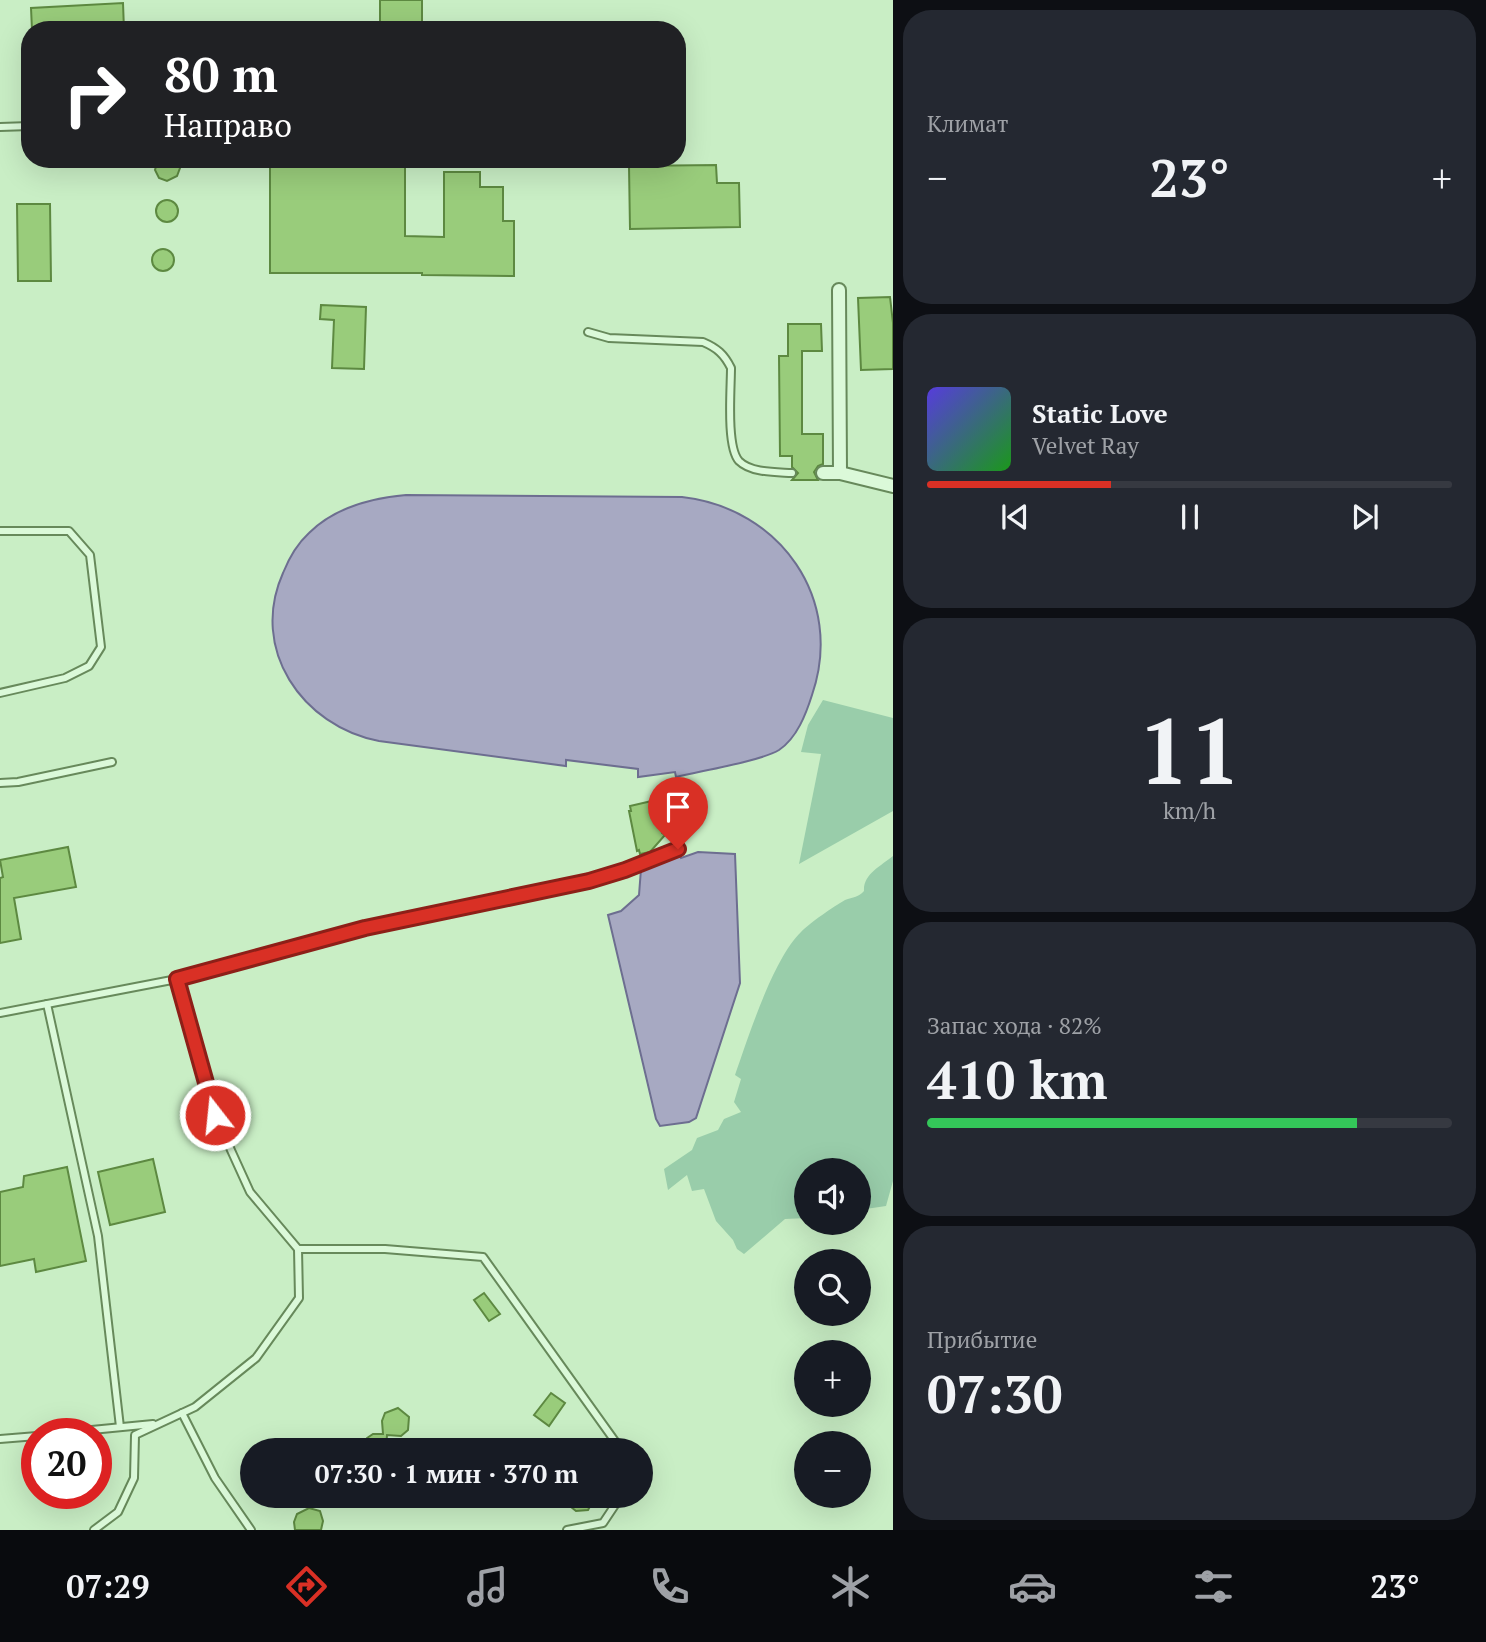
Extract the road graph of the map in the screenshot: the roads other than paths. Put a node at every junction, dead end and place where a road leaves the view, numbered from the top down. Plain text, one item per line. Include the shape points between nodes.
1 (21, 126) edge
2 (0, 127) edge
3 (839, 290) dead end
4 (589, 332) dead end
5 (792, 473) dead end
6 (823, 473) dead end
7 (840, 473) junction
8 (893, 486) edge
9 (0, 531) edge
10 (0, 693) edge
11 (112, 762) dead end
12 (0, 783) edge
13 (678, 849) dead end
14 (177, 979) junction
15 (47, 1004) junction
16 (0, 1013) edge
17 (298, 1249) junction
18 (182, 1413) junction
19 (160, 1423) junction
20 (120, 1427) junction
21 (112, 1428) edge
22 (21, 1438) edge
23 (613, 1438) edge
24 (0, 1440) edge
25 (613, 1508) edge
26 (94, 1530) edge
27 (251, 1530) edge
28 (567, 1530) edge

1 - 2 lane
3 - 7 street
4 - 5 lane via 608,338 703,342 716,348 731,368 732,445 738,460 750,468
6 - 7 street
7 - 8 street
9 - 10 lane via 69,531 90,555 100,647 89,666 65,678
11 - 12 lane
13 - 14 lane via 589,881 365,928
14 - 15 lane
14 - 17 lane via 215,1115 250,1192
15 - 16 lane
15 - 20 lane via 98,1236
17 - 18 lane via 299,1298 256,1358
17 - 23 lane via 483,1257
18 - 19 lane
18 - 27 lane via 215,1478
19 - 20 lane
19 - 26 lane via 135,1435 134,1478 118,1512
20 - 21 lane
22 - 24 lane
25 - 28 lane via 603,1523

